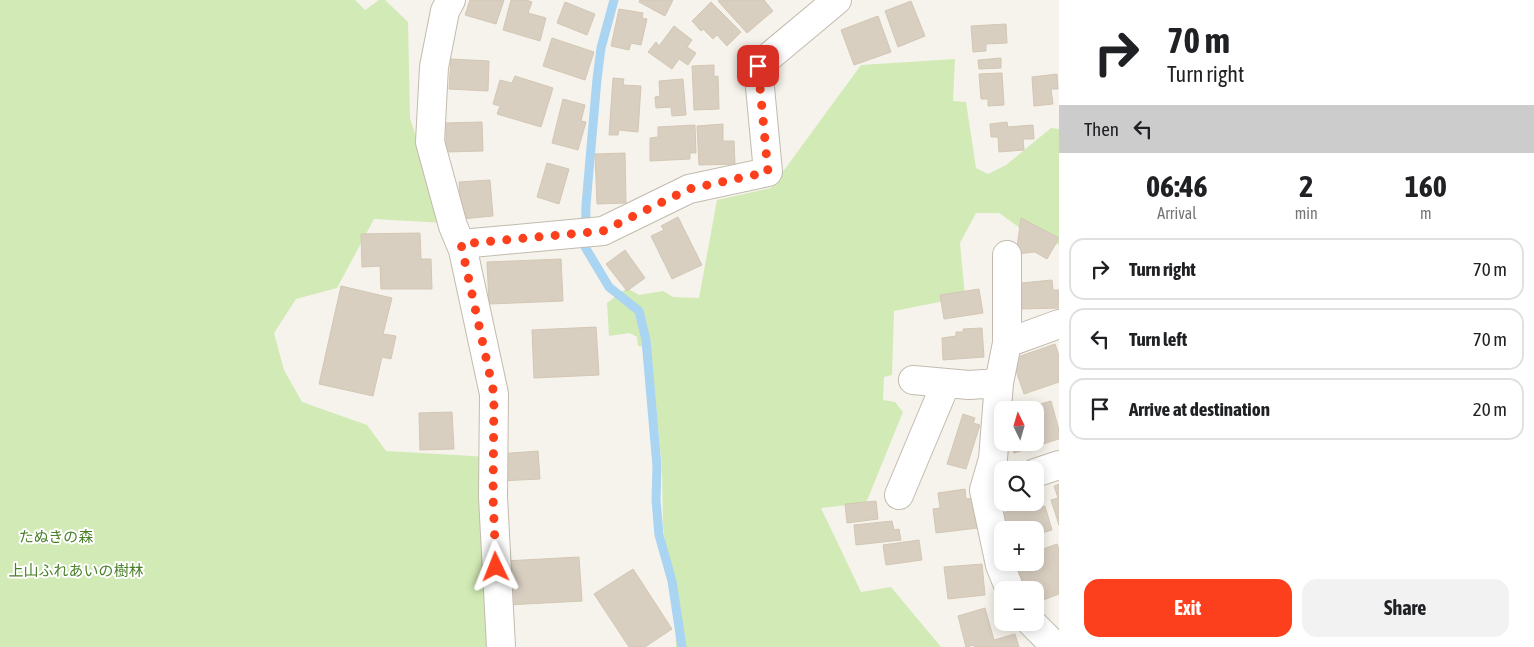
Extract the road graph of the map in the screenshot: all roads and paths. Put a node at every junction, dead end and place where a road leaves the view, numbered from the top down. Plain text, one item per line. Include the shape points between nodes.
1 (451, 0) edge
2 (837, 0) edge
3 (461, 244) junction
4 (1007, 255) dead end
5 (1059, 324) edge
6 (1007, 342) junction
7 (913, 380) dead end
8 (946, 383) junction
9 (999, 383) junction
10 (1059, 466) edge
11 (1044, 470) edge
12 (993, 487) edge
13 (899, 495) dead end
14 (1006, 581) edge
15 (1044, 626) edge
16 (501, 647) edge
17 (1056, 647) edge

1 - 3 street via 445,11 434,67 430,142
2 - 3 street via 758,66 768,172 689,189 603,231
3 - 16 street via 494,394 493,497
4 - 6 street
5 - 6 street
6 - 9 street
7 - 8 street
8 - 9 street
8 - 13 street
9 - 12 street
10 - 11 street
12 - 14 street via 1000,565
15 - 17 street

